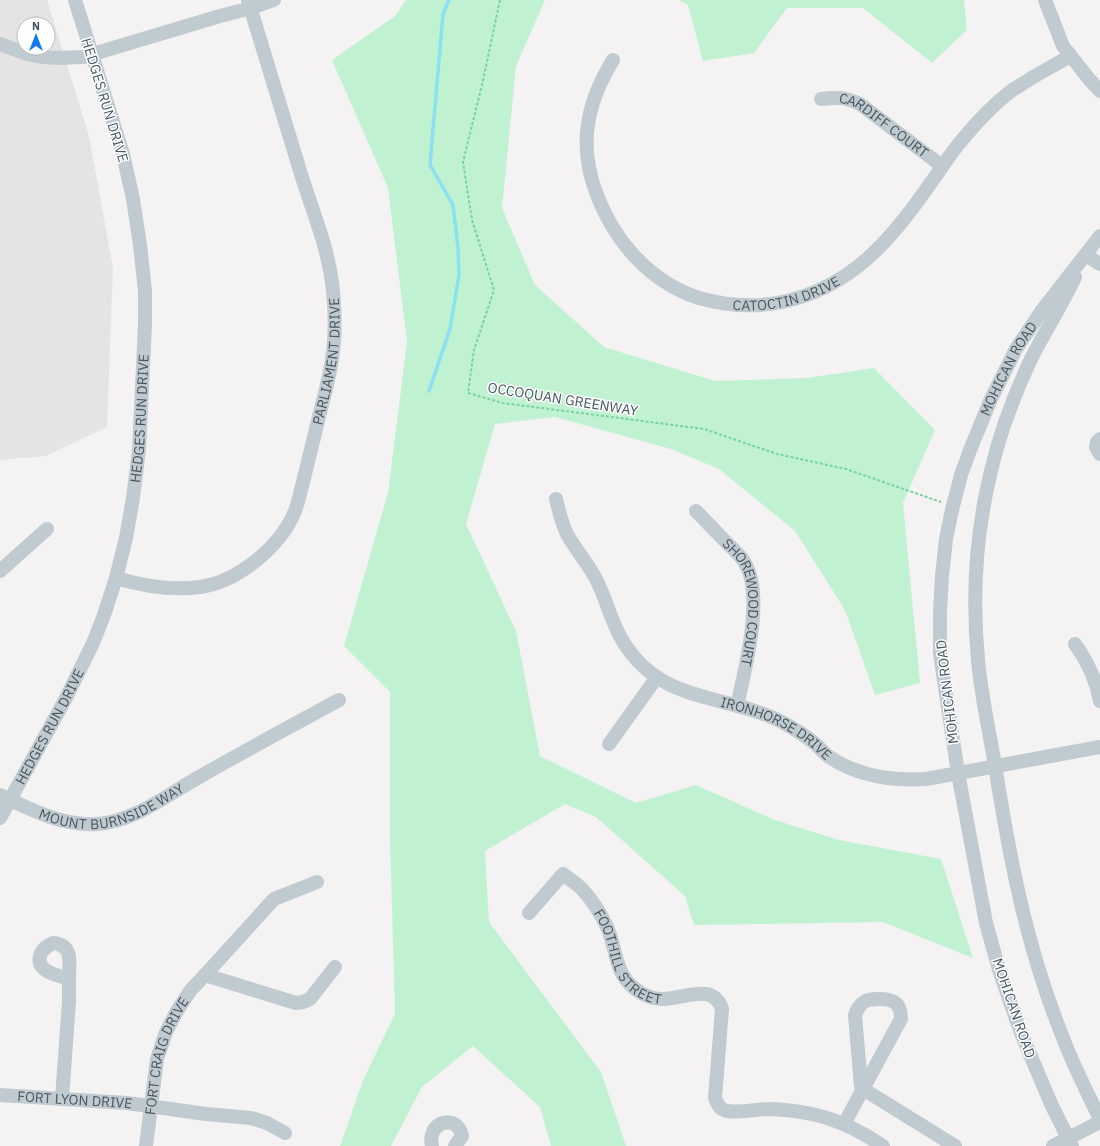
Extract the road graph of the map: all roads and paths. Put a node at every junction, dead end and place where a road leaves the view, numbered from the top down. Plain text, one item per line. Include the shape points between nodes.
1 (75, 0) edge
2 (274, 0) edge
3 (500, 0) edge
4 (1045, 0) edge
5 (250, 4) edge
6 (0, 44) edge
7 (92, 54) junction
8 (1070, 56) junction
9 (613, 60) dead end
10 (1100, 90) edge
11 (821, 99) dead end
12 (942, 166) junction
13 (1100, 236) edge
14 (1086, 255) junction
15 (1100, 264) edge
16 (1100, 439) edge
17 (1100, 454) edge
18 (556, 499) dead end
19 (953, 506) junction
20 (696, 511) dead end
21 (47, 529) dead end
22 (0, 571) edge
23 (116, 578) junction
24 (1075, 644) dead end
25 (656, 677) junction
26 (339, 700) dead end
27 (1100, 701) edge
28 (737, 706) junction
29 (609, 744) dead end
30 (1100, 747) edge
31 (995, 766) junction
32 (958, 773) junction
33 (5, 797) edge
34 (0, 818) edge
35 (317, 882) dead end
36 (529, 913) dead end
37 (334, 967) dead end
38 (205, 975) junction
39 (69, 979) dead end
40 (863, 1090) junction
41 (0, 1095) edge
42 (62, 1099) junction
43 (150, 1106) junction
44 (1100, 1119) edge
45 (1100, 1122) edge
46 (844, 1124) junction
47 (285, 1133) dead end
48 (1070, 1143) edge
49 (146, 1146) edge
50 (432, 1146) edge
51 (455, 1146) edge
52 (884, 1146) edge
53 (955, 1146) edge
54 (1053, 1146) edge

1 - 7 street, HEDGES RUN DRIVE
2 - 5 street
3 - 19 path, OCCOQUAN GREENWAY via 463,162 472,220 494,290 474,350 468,393 503,403 704,429 777,454 846,469
4 - 8 street via 1063,46
5 - 7 street via 220,16
5 - 23 street, PARLIAMENT DRIVE via 332,280 332,360 311,452 296,511 266,552 242,571 209,585 179,589 133,583
6 - 7 street via 40,57 60,59
7 - 23 street, HEDGES RUN DRIVE via 123,154 133,199 145,291 139,450 126,538
8 - 10 street
8 - 12 street, CATOCTIN DRIVE via 1011,91 986,114
9 - 12 street, CATOCTIN DRIVE via 596,92 587,130 586,150 589,167 601,207 612,227 637,260 672,286 698,298 747,307 791,300 815,293 836,282 856,270 877,251 930,185
11 - 12 street, CARDIFF COURT via 837,97 860,104
13 - 14 street, MOHICAN ROAD
14 - 15 street
14 - 19 street, MOHICAN ROAD via 1043,309 1016,349 991,399 970,450
14 - 31 street, MOHICAN ROAD via 1015,394 997,447 983,508 975,620 978,661
16 - 17 street via 1096,442
18 - 25 street, IRONHORSE DRIVE via 568,535 597,580 624,643
19 - 32 street, MOHICAN ROAD via 942,576 940,654
20 - 28 street, SHOREWOOD COURT via 743,560 752,581 752,630
21 - 22 street
23 - 33 street, HEDGES RUN DRIVE via 104,615 66,698
24 - 27 street via 1093,674
25 - 28 street, IRONHORSE DRIVE via 668,685 698,696
25 - 29 street
26 - 33 street, MOUNT BURNSIDE WAY via 134,815 112,822 80,824 62,821 44,816
28 - 32 street, IRONHORSE DRIVE via 747,707 793,727 828,756 865,774 902,780
30 - 31 street, IRONHORSE DRIVE
31 - 32 street, IRONHORSE DRIVE
31 - 44 street, MOHICAN ROAD via 1021,908 1036,961 1059,1029
32 - 48 street, MOHICAN ROAD via 986,923 1000,973 1021,1033
33 - 34 street, HEDGES RUN DRIVE
35 - 38 street, FORT CRAIG DRIVE via 274,899
36 - 46 street, FOOTHILL STREET via 562,874 581,888 598,910 608,928 618,966 624,978 637,990 660,999 709,994 720,1003 722,1009 715,1098 724,1110 794,1111 818,1115
37 - 38 street via 310,999 296,1003
38 - 43 street, FORT CRAIG DRIVE via 190,991 166,1032 157,1059
39 - 42 street
40 - 40 street via 901,1018 898,1005 888,999 871,999 863,1002 855,1015
40 - 46 street
40 - 53 street
41 - 42 street, FORT LYON DRIVE
42 - 43 street, FORT LYON DRIVE
43 - 47 street, FORT LYON DRIVE via 251,1118
43 - 49 street, FORT CRAIG DRIVE
45 - 48 street
46 - 52 street, FOOTHILL STREET
48 - 54 street
50 - 51 street via 430,1140 436,1127 450,1122 461,1130 462,1136

